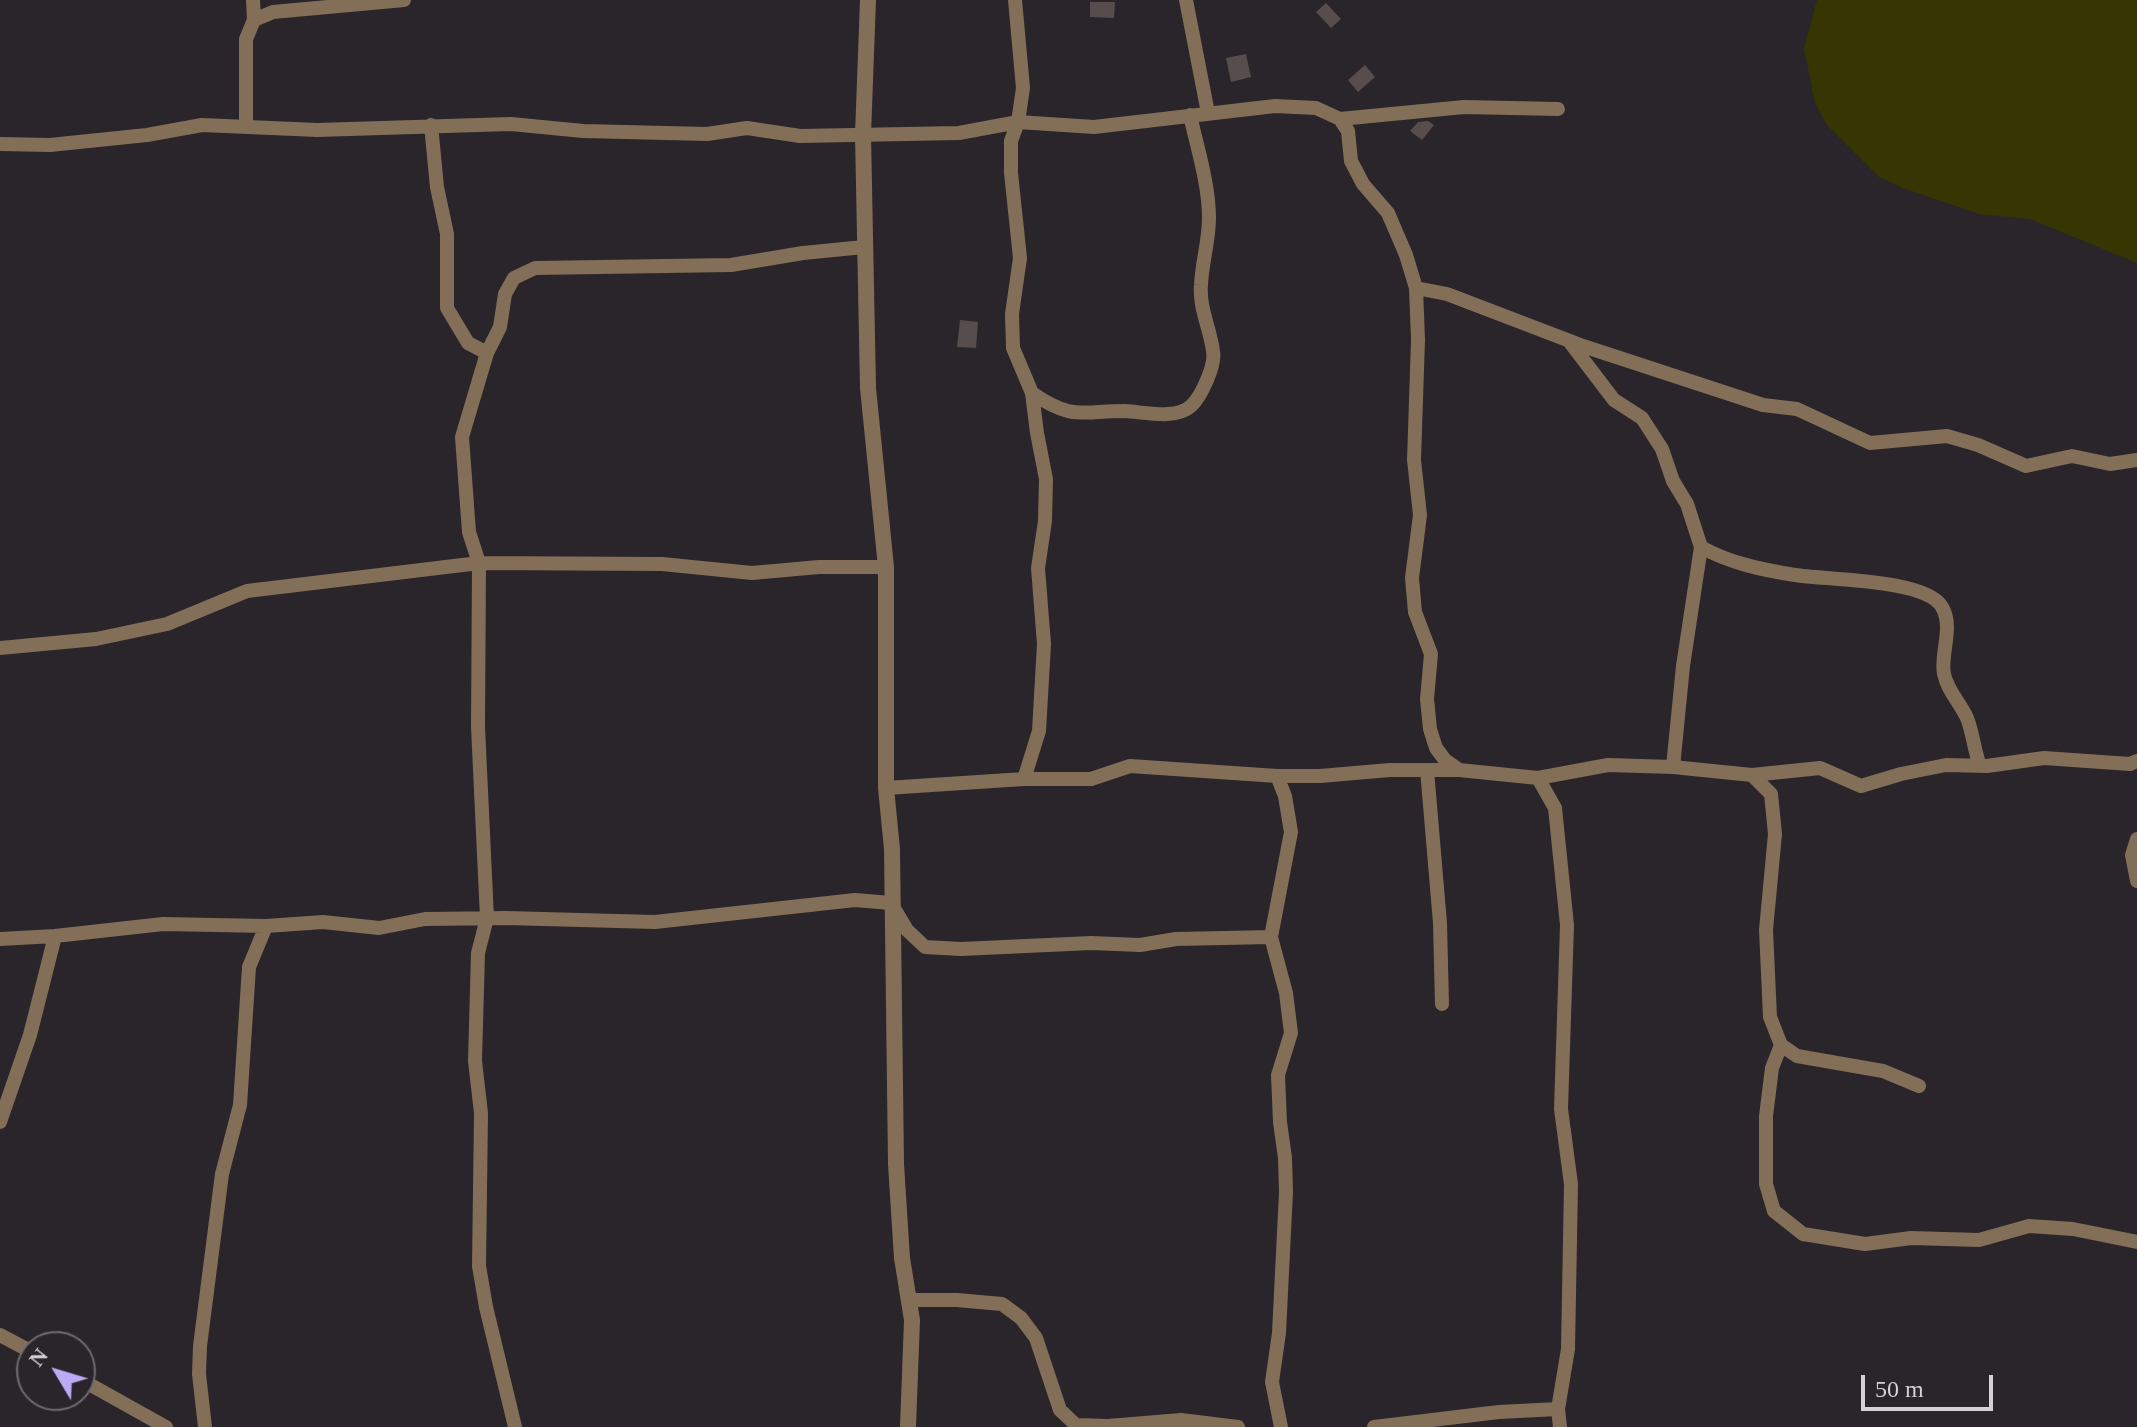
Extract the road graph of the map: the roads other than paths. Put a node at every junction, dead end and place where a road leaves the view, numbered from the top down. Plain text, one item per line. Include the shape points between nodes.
1 (253, 0) edge
2 (404, 0) edge
3 (868, 0) edge
4 (1015, 0) edge
5 (1186, 0) edge
6 (254, 20) junction
7 (1558, 109) dead end
8 (1208, 113) junction
9 (1190, 115) junction
10 (1340, 119) junction
11 (1018, 122) junction
12 (246, 125) junction
13 (431, 125) junction
14 (863, 135) junction
15 (0, 144) edge
16 (864, 247) junction
17 (1416, 288) junction
18 (1569, 341) junction
19 (487, 353) junction
20 (1032, 393) junction
21 (2137, 460) edge
22 (1701, 547) junction
23 (479, 563) junction
24 (886, 567) junction
25 (0, 648) edge
26 (2133, 763) edge
27 (1980, 766) junction
28 (1673, 767) junction
29 (1427, 770) junction
30 (1459, 770) junction
31 (1752, 775) junction
32 (1277, 776) junction
33 (1538, 778) junction
34 (2137, 778) edge
35 (1024, 779) junction
36 (886, 788) junction
37 (2137, 839) edge
38 (2137, 881) edge
39 (891, 903) junction
40 (487, 918) junction
41 (266, 926) junction
42 (55, 936) junction
43 (1271, 937) junction
44 (0, 939) edge
45 (1442, 1004) dead end
46 (1781, 1045) junction
47 (1919, 1086) dead end
48 (0, 1122) edge
49 (2137, 1242) edge
50 (909, 1300) junction
51 (96, 1388) edge
52 (1558, 1409) junction
53 (1066, 1422) edge
54 (166, 1427) edge
55 (205, 1427) edge
56 (515, 1427) edge
57 (908, 1427) edge
58 (1238, 1427) edge
59 (1281, 1427) edge
60 (1374, 1427) edge
61 (1560, 1427) edge

1 - 6 street
2 - 6 street via 273,12
3 - 14 street
4 - 11 street via 1023,88
5 - 8 street
6 - 12 street via 246,39
7 - 10 street via 1464,107
8 - 9 street
8 - 10 street via 1275,106 1316,108
9 - 11 street via 1094,127
9 - 20 street via 1209,213 1201,285 1203,318 1214,354 1202,393 1189,409 1164,414 1076,414 1052,407
10 - 17 street via 1348,131 1351,161 1388,213
11 - 14 street via 959,133
11 - 20 street via 1011,141 1020,258 1013,348
12 - 13 street via 317,130
12 - 15 street via 202,125 50,145
13 - 14 street via 707,134 747,128 800,136
13 - 19 street via 447,234 447,308 468,343
14 - 16 street
16 - 19 street via 731,265 535,268 514,278
16 - 24 street via 868,388
17 - 18 street via 1447,294
17 - 30 street via 1414,460 1420,515 1412,578 1415,612 1431,654 1430,729 1436,748
18 - 21 street via 1763,405 1797,409 1870,443 1947,436 2026,466 2072,456 2110,464
18 - 22 street via 1614,400 1642,418 1662,449
19 - 23 street via 462,437 469,532
20 - 35 street via 1046,479 1038,568 1044,644 1039,731
22 - 27 street via 1721,558 1793,575 1883,582 1941,605 1946,617 1944,675 1967,720
22 - 28 street
23 - 24 street via 662,564 752,573
23 - 25 street via 247,591 167,624 96,639
23 - 40 street via 478,727
24 - 36 street
26 - 27 street via 2044,758
26 - 34 street
27 - 31 street via 1946,765 1861,786 1820,768
28 - 31 street
28 - 33 street via 1608,765
29 - 30 street
29 - 32 street
29 - 45 street
30 - 33 street
31 - 46 street via 1771,794 1774,821 1766,930 1770,1017
32 - 35 street via 1130,766 1091,779
32 - 43 street via 1291,832
33 - 52 street via 1555,808 1567,925 1561,1109 1571,1184 1568,1349
35 - 36 street
36 - 39 street
37 - 38 street via 2132,855
39 - 40 street via 855,900 655,922
39 - 43 street via 925,947 1140,945
39 - 50 street via 896,1164
40 - 41 street via 425,919 379,928 323,922
40 - 56 street via 478,953 475,1061 481,1113 479,1266
41 - 42 street via 163,924
41 - 55 street via 249,967 240,1105 222,1174 200,1346
42 - 44 street
42 - 48 street via 30,1035
43 - 59 street via 1291,1033 1278,1075 1286,1192 1272,1382
46 - 47 street via 1797,1056 1883,1071
46 - 49 street via 1772,1068 1766,1116 1766,1184 1774,1211 1803,1234 1865,1244 1911,1238 1979,1240 2029,1226
50 - 53 street via 1002,1304 1021,1318 1036,1338
50 - 57 street
51 - 54 street
52 - 60 street
52 - 61 street
53 - 58 street via 1108,1426 1181,1420

